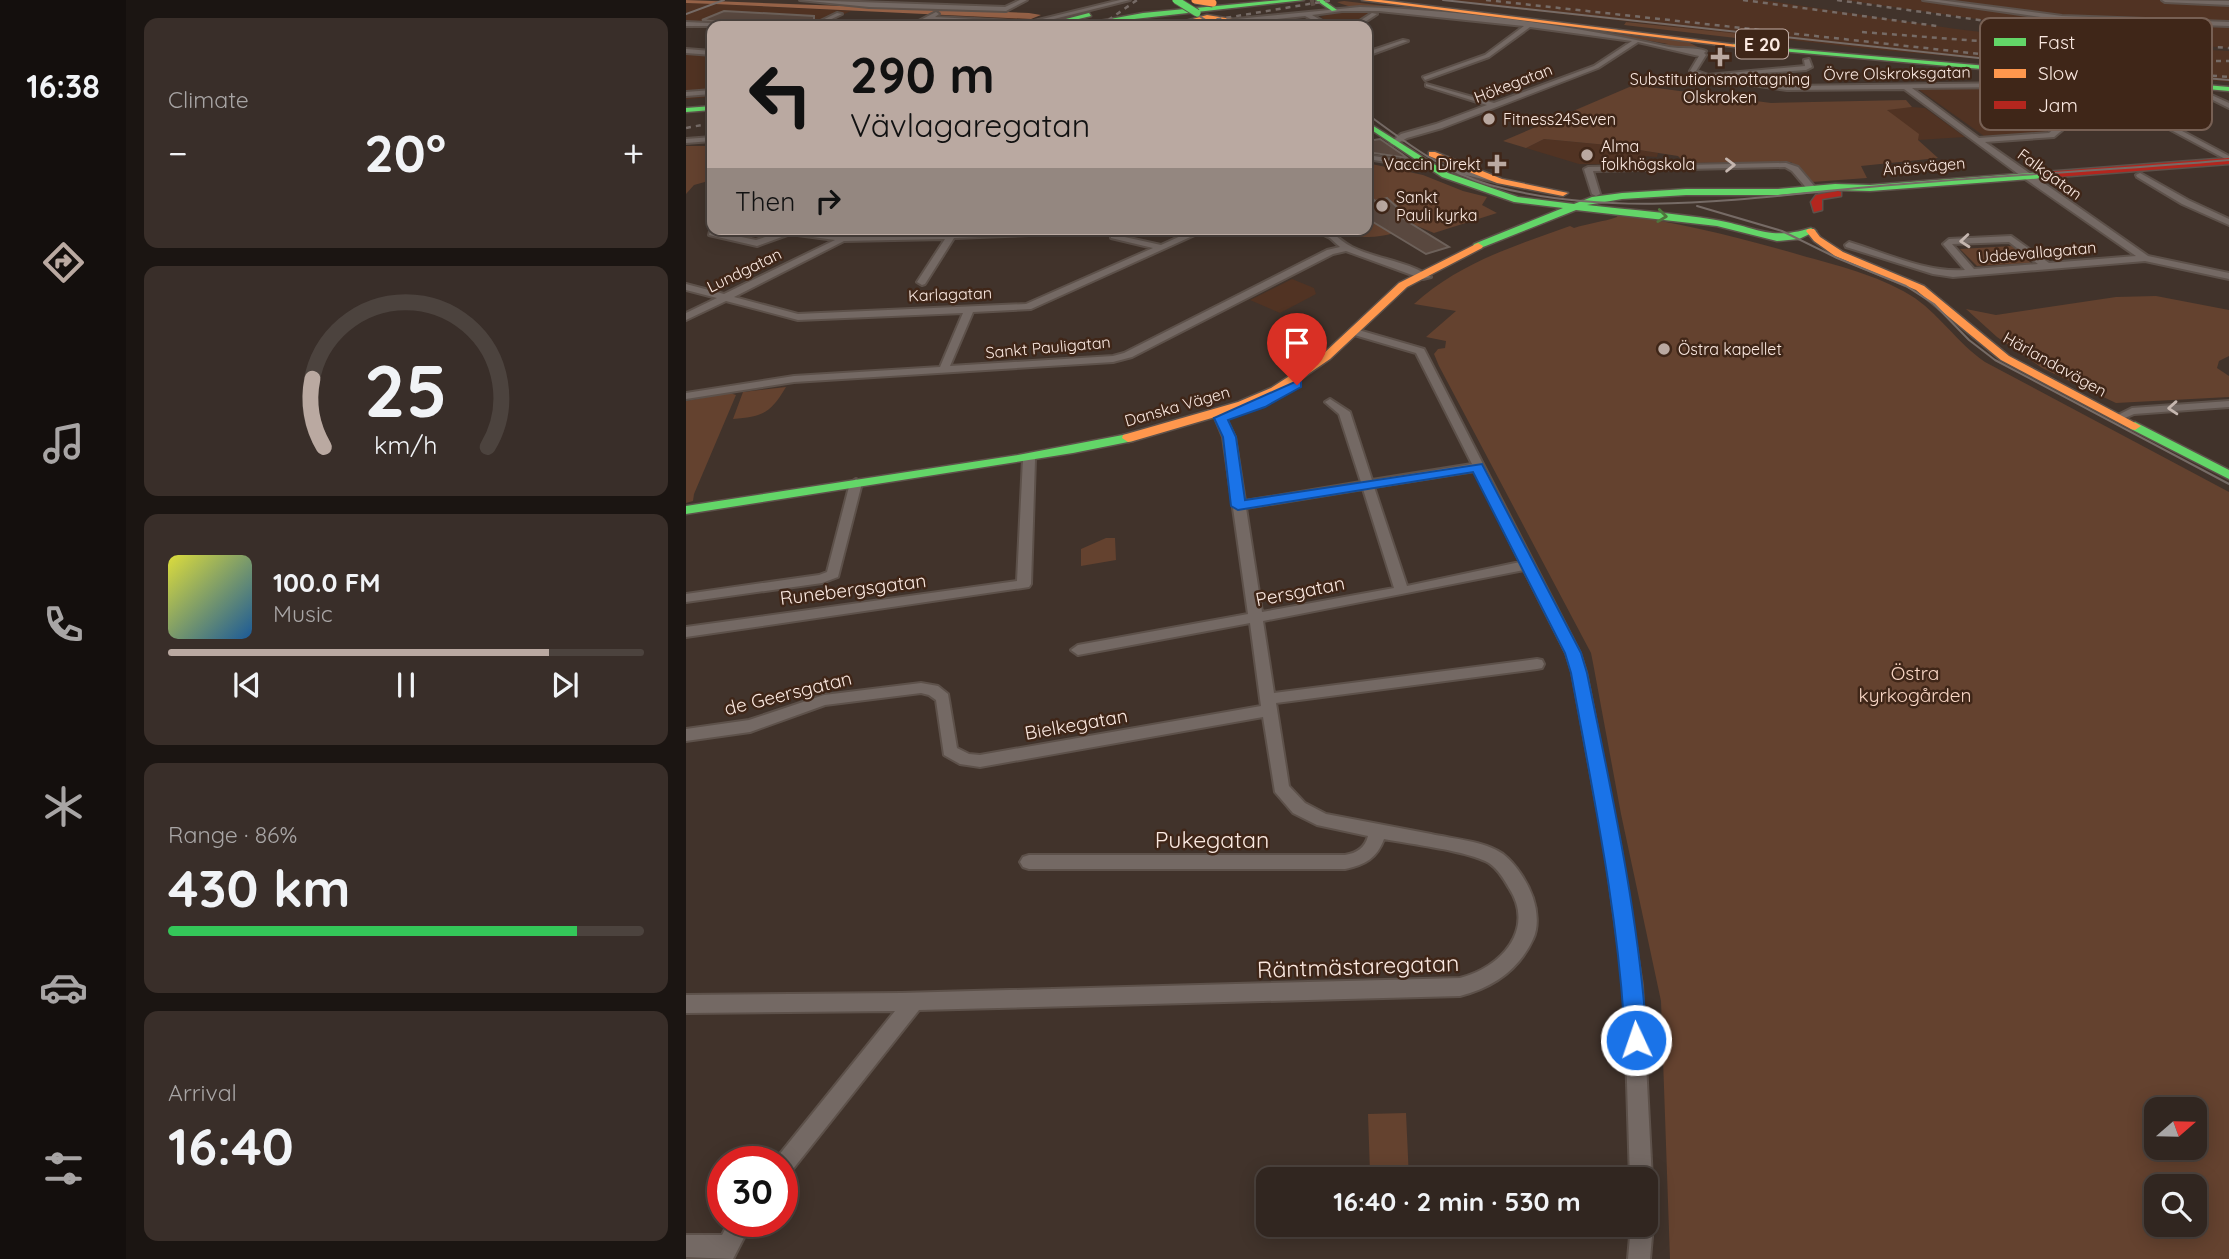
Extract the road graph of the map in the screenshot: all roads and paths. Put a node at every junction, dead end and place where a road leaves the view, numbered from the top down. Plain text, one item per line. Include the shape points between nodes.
1 (803, 0) edge
2 (930, 0) edge
3 (1024, 0) edge
4 (1127, 0) edge
5 (1176, 0) edge
6 (1260, 0) edge
7 (1926, 0) edge
8 (2165, 0) edge
9 (860, 1) edge
10 (1163, 1) edge
11 (1411, 2) edge
12 (2229, 3) edge
13 (1317, 6) edge
14 (917, 7) junction
15 (1370, 7) edge
16 (1197, 11) edge
17 (938, 13) junction
18 (839, 14) dead end
19 (2062, 18) edge
20 (824, 21) edge
21 (922, 21) edge
22 (998, 21) edge
23 (1049, 21) edge
24 (1056, 21) edge
25 (1086, 21) edge
26 (1104, 21) edge
27 (1142, 21) edge
28 (1221, 21) edge
29 (1232, 21) edge
30 (1359, 21) edge
31 (686, 24) edge
32 (707, 25) edge
33 (1528, 26) junction
34 (1638, 37) junction
35 (1405, 41) dead end
36 (1770, 49) junction
37 (1700, 51) junction
38 (1372, 52) edge
39 (689, 54) edge
40 (707, 54) edge
41 (1807, 60) dead end
42 (1980, 64) edge
43 (1980, 66) edge
44 (1704, 78) junction
45 (1980, 86) edge
46 (1906, 87) junction
47 (707, 92) edge
48 (686, 94) edge
49 (2212, 98) edge
50 (707, 102) edge
51 (686, 103) edge
52 (1493, 105) junction
53 (2229, 106) edge
54 (707, 108) edge
55 (686, 110) edge
56 (1372, 115) edge
57 (1372, 126) edge
58 (2057, 130) edge
59 (2174, 130) edge
60 (707, 139) edge
61 (1399, 139) junction
62 (1978, 140) junction
63 (686, 141) edge
64 (1412, 155) junction
65 (1372, 158) edge
66 (2229, 160) edge
67 (1395, 162) junction
68 (1438, 164) junction
69 (2025, 175) junction
70 (2140, 175) dead end
71 (1870, 188) junction
72 (1812, 189) junction
73 (1778, 192) junction
74 (1622, 196) joint
75 (1577, 199) junction
76 (1517, 200) junction
77 (1606, 209) junction
78 (1817, 211) junction
79 (2229, 211) edge
80 (2207, 212) junction
81 (1544, 220) junction
82 (1562, 222) junction
83 (2229, 222) edge
84 (1729, 226) junction
85 (1811, 231) junction
86 (721, 235) edge
87 (781, 235) edge
88 (812, 235) edge
89 (846, 235) edge
90 (906, 235) edge
91 (952, 235) edge
92 (1191, 235) edge
93 (1331, 235) edge
94 (1114, 236) dead end
95 (842, 239) junction
96 (1849, 246) dead end
97 (1162, 248) junction
98 (1347, 248) junction
99 (2145, 258) junction
100 (2048, 267) junction
101 (1875, 268) junction
102 (1972, 273) junction
103 (1422, 276) junction
104 (2229, 276) edge
105 (922, 282) dead end
106 (686, 287) edge
107 (913, 297) dead end
108 (724, 298) junction
109 (970, 309) junction
110 (905, 312) junction
111 (686, 317) edge
112 (1359, 332) junction
113 (943, 371) junction
114 (686, 396) edge
115 (1330, 402) dead end
116 (2229, 404) edge
117 (1221, 418) junction
118 (2118, 418) junction
119 (1029, 463) junction
120 (1477, 467) junction
121 (2229, 475) edge
122 (1368, 485) junction
123 (855, 486) junction
124 (1238, 506) junction
125 (686, 510) edge
126 (686, 516) edge
127 (1527, 565) junction
128 (1402, 592) junction
129 (686, 598) edge
130 (1254, 619) junction
131 (686, 632) edge
132 (1078, 650) dead end
133 (1537, 664) dead end
134 (941, 694) joint
135 (1268, 704) junction
136 (686, 735) edge
137 (1378, 831) junction
138 (1029, 862) dead end
139 (914, 1002) junction
140 (686, 1004) edge
141 (798, 1147) edge
142 (1640, 1167) edge
143 (733, 1237) edge
144 (1641, 1237) edge
145 (686, 1246) edge
146 (725, 1253) edge
147 (1639, 1259) edge

1 - 9 street
2 - 14 street
3 - 17 street via 1006,9
4 - 23 street
5 - 16 main road, bridge
6 - 16 main road
7 - 19 street
8 - 12 street
9 - 14 street
10 - 16 main road
10 - 24 main road
11 - 13 main road
11 - 15 main road, E 20
11 - 34 main road, E 20
11 - 42 main road, E 20
13 - 26 main road
13 - 29 main road via 1243,12
13 - 33 street
14 - 17 street
15 - 30 street
16 - 25 main road via 1113,15
16 - 27 main road
16 - 28 main road
17 - 21 street
17 - 22 street
18 - 20 street
31 - 32 street
33 - 34 street
33 - 52 street via 1487,56 1427,81
34 - 36 main road, E 20
34 - 37 main road via 1693,43 1703,46
34 - 52 street, Hökegatan via 1596,67
35 - 38 street
36 - 37 main road
36 - 43 main road, E 20
37 - 44 street via 1703,56 1693,71
39 - 40 street
41 - 44 street via 1806,68 1724,72
44 - 46 street, Övre Olskroksgatan via 1787,89
45 - 46 street, Övre Olskroksgatan
46 - 62 street, Falkgatan
47 - 48 street
49 - 53 street
50 - 51 main road
52 - 61 street, Hökegatan
54 - 55 main road
56 - 61 main road
57 - 61 main road
58 - 62 street via 2051,135
59 - 66 street
60 - 63 street
61 - 64 main road
61 - 68 main road
62 - 69 street, Falkgatan
64 - 67 street
64 - 68 main road
65 - 67 street
66 - 69 main road, Ånäsvägen
67 - 68 street
68 - 75 main road
68 - 75 main road via 1460,160
68 - 76 main road via 1469,185
69 - 71 main road, Ånäsvägen
69 - 99 street, Falkgatan
70 - 80 street
71 - 72 main road, Ånäsvägen
71 - 78 main road via 1819,197
72 - 73 main road, Ånäsvägen
75 -> 72 street via 1588,169 1786,165
73 - 74 main road, Ånäsvägen
73 - 78 main road via 1806,201
74 - 75 main road, Danska Vägen
75 - 76 main road
75 - 77 main road, Härlandavägen
75 - 81 main road, Danska Vägen
75 - 82 main road
76 - 81 main road via 1539,210
77 - 82 main road, Danska Vägen
77 -> 84 main road, Härlandavägen
78 - 85 main road
79 - 80 street
80 - 83 street
81 - 103 main road, Danska Vägen via 1470,248
82 - 103 main road, Danska Vägen
84 - 85 main road, Härlandavägen via 1783,239
84 - 101 main road, Härlandavägen
85 - 101 main road, Härlandavägen via 1825,247
86 - 87 street via 757,243
88 - 95 street
89 - 95 street, Lundgatan
90 - 95 street
91 - 105 street
92 - 97 street, Karlagatan
93 - 98 street
94 - 97 street
95 - 108 street, Lundgatan
96 - 102 street, Uddevallagatan via 1936,272
97 - 109 street, Karlagatan via 1028,307
98 - 103 street
98 - 113 street, Sankt Pauligatan via 1330,252 1129,355
99 - 100 street, Uddevallagatan
99 - 104 street, Uddevallagatan
100 - 102 street, Uddevallagatan
100 -> 102 street via 2011,239 1949,242
101 - 118 main road, Härlandavägen via 1936,297 2005,358
103 - 112 main road, Danska Vägen
106 - 108 street, Karlagatan
107 - 110 street
108 - 110 street, Karlagatan via 798,317
108 - 111 street, Lundgatan
109 - 110 street, Karlagatan
109 - 113 street
112 - 117 main road, Danska Vägen via 1334,359 1288,390
112 - 119 main road, Danska Vägen via 1291,382 1250,402
112 - 120 street via 1418,349
113 - 114 street, Sankt Pauligatan via 794,379
115 - 122 street via 1344,412
116 -> 118 street via 2132,411
117 - 119 main road, Danska Vägen via 1087,454
117 - 124 street, Räntmästaregatan via 1229,437
118 - 121 main road, Härlandavägen
119 - 123 main road, Danska Vägen
119 - 131 street, Runebergsgatan via 1024,584
120 - 122 street
120 - 127 street
122 - 124 street
122 - 128 street
123 - 125 main road, Danska Vägen
123 - 126 main road, Danska Vägen
123 - 129 street via 833,574
124 - 130 street, Räntmästaregatan
127 - 128 street, Persgatan
127 - 142 street via 1573,653 1610,830 1633,985
128 - 130 street, Persgatan
130 - 132 street, Persgatan
130 - 135 street, Räntmästaregatan
133 - 135 street, Bielkegatan
134 - 135 street, Bielkegatan via 950,751 975,761
134 - 136 street, de Geersgatan via 921,688 847,696 750,726
135 - 137 street, Räntmästaregatan via 1278,779 1290,801 1324,820
137 - 138 street, Pukegatan via 1370,852 1345,862
137 - 139 street, Räntmästaregatan via 1471,849 1495,858 1507,869 1528,911 1526,936 1513,956 1480,982 1460,988
139 - 140 street, Räntmästaregatan
139 - 141 street
143 - 146 street
144 - 147 street
145 - 146 street

